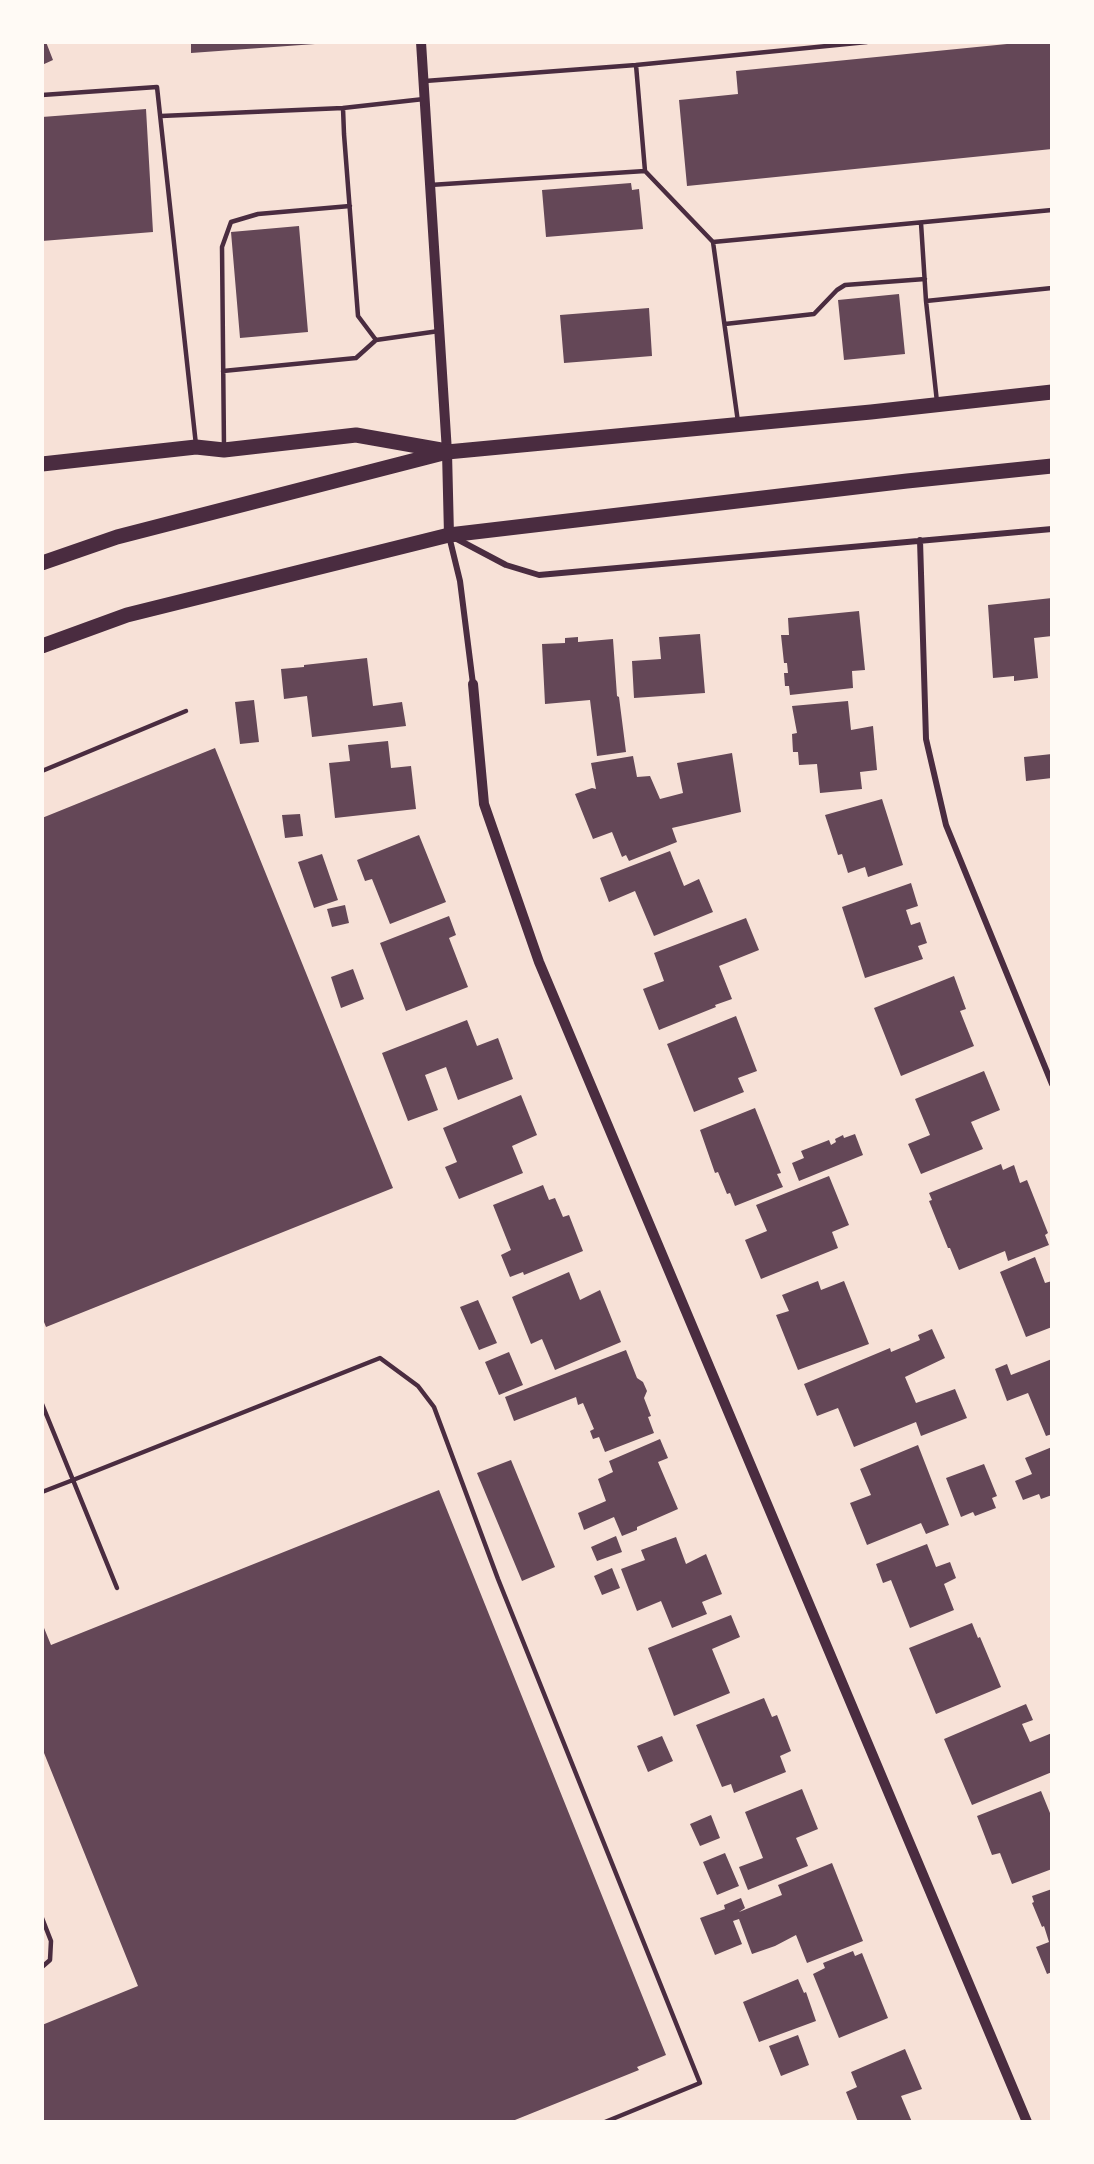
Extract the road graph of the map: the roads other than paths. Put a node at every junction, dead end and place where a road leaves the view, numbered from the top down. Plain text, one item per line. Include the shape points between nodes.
1 (421, 42) edge
2 (867, 42) edge
3 (636, 66) junction
4 (424, 81) junction
5 (42, 95) edge
6 (425, 99) junction
7 (343, 108) junction
8 (161, 116) junction
9 (645, 171) junction
10 (430, 185) junction
11 (350, 206) junction
12 (1052, 210) edge
13 (921, 223) junction
14 (713, 242) junction
15 (925, 279) junction
16 (1052, 288) edge
17 (926, 301) junction
18 (725, 324) junction
19 (439, 331) junction
20 (375, 340) junction
21 (223, 371) junction
22 (1052, 392) edge
23 (938, 405) junction
24 (739, 425) junction
25 (196, 447) junction
26 (224, 450) junction
27 (447, 452) junction
28 (42, 464) edge
29 (1052, 466) edge
30 (1052, 529) edge
31 (449, 535) junction
32 (920, 540) junction
33 (42, 563) edge
34 (42, 646) edge
35 (473, 684) joint
36 (186, 711) dead end
37 (42, 771) edge
38 (1052, 1084) edge
39 (42, 1404) edge
40 (73, 1480) junction
41 (42, 1492) edge
42 (117, 1588) dead end
43 (42, 1918) edge
44 (42, 1967) edge
45 (605, 2122) edge
46 (1027, 2122) edge

1 - 4 street
2 - 3 lane
3 - 4 lane
3 - 9 lane
4 - 6 street
5 - 8 lane via 157,87
6 - 7 lane
6 - 10 street
7 - 8 lane
7 - 11 lane
8 - 25 lane
9 - 10 lane
9 - 14 lane
10 - 19 street
11 - 20 lane via 358,316
11 - 21 lane via 258,214 231,222 222,246
12 - 13 lane
13 - 14 lane
13 - 15 lane
14 - 18 lane
15 - 17 lane
15 - 18 lane via 845,285 814,314
16 - 17 lane
17 - 23 lane
18 - 24 lane
19 - 20 lane
19 - 27 street
20 - 21 lane via 356,358
21 - 26 lane
22 - 23 main road
23 - 24 main road
24 - 27 main road
25 - 26 main road
25 - 28 main road
26 - 27 main road via 356,435
27 - 31 street
27 - 33 main road via 117,537
29 - 31 main road
30 - 32 street
31 - 32 street via 506,565 539,575
31 - 34 main road via 127,615
31 - 35 street via 460,581
32 - 38 street via 926,739 946,825
35 - 46 street via 484,804 538,962
36 - 37 lane
39 - 40 lane
40 - 41 lane
40 - 42 lane
40 - 45 lane via 380,1358 417,1386 434,1407 498,1579 700,2083
43 - 44 lane via 51,1941 50,1960

